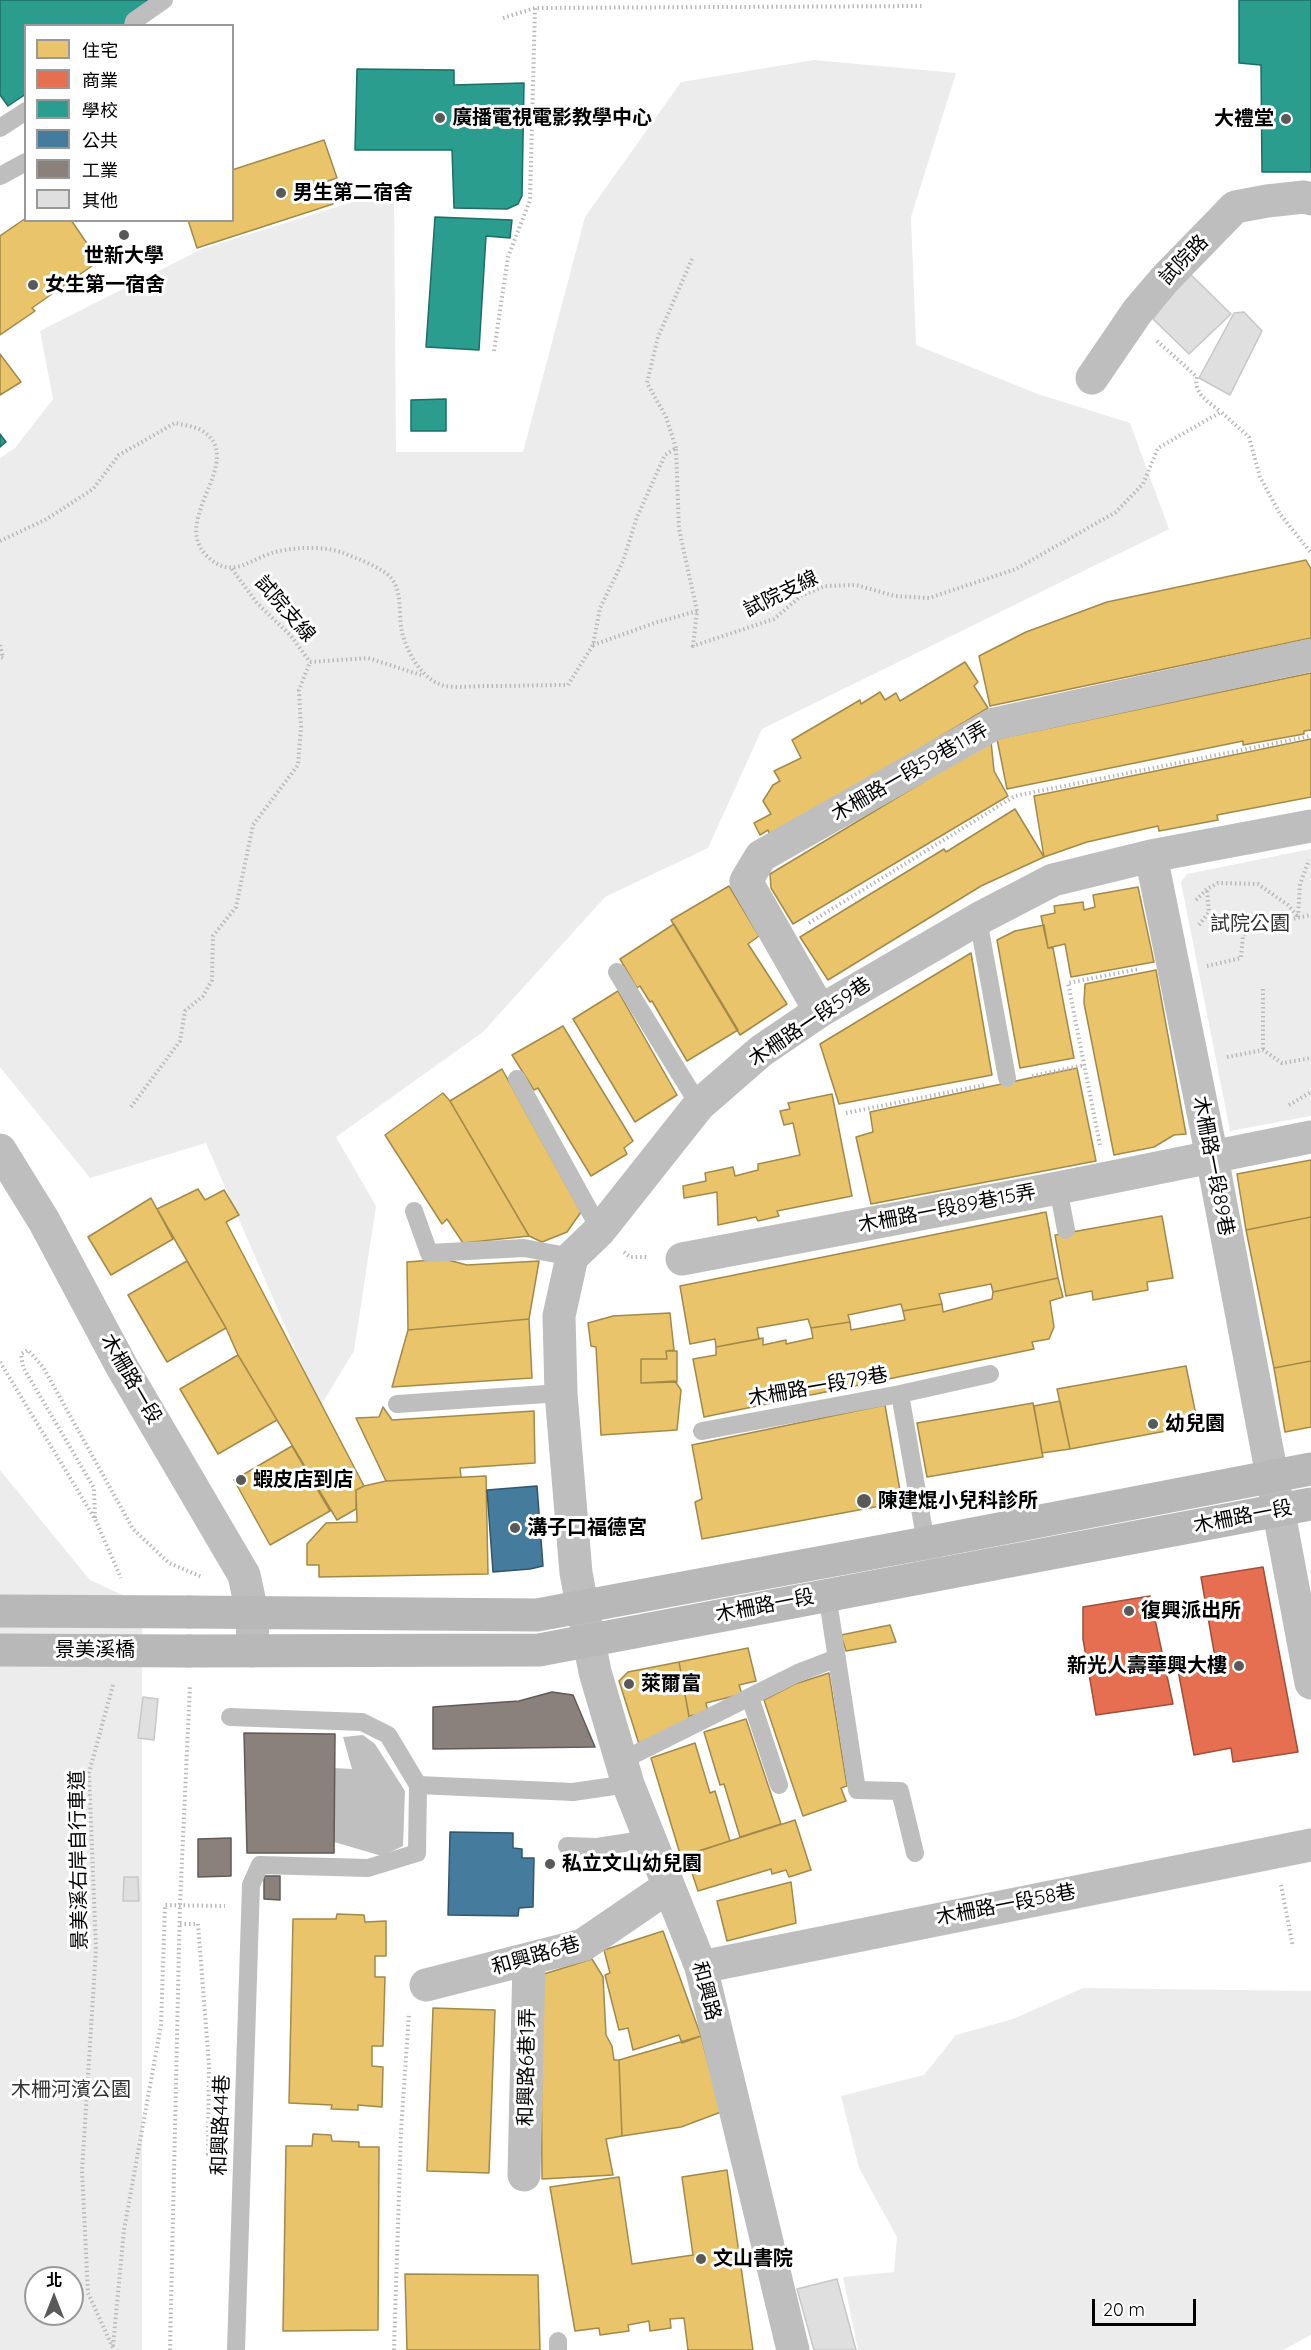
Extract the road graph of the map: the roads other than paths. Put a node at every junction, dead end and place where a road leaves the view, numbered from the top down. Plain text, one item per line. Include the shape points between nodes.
1 (164, 0) edge
2 (133, 24) edge
3 (24, 112) edge
4 (0, 128) edge
5 (24, 163) edge
6 (0, 176) edge
7 (1311, 199) edge
8 (1092, 378) dead end
9 (1311, 655) edge
10 (1311, 826) edge
11 (1151, 856) junction
12 (978, 919) junction
13 (617, 972) dead end
14 (820, 1011) junction
15 (517, 1079) dead end
16 (1000, 1081) road end
17 (699, 1105) junction
18 (1311, 1137) edge
19 (0, 1150) edge
20 (1212, 1157) junction
21 (1058, 1188) junction
22 (414, 1210) dead end
23 (600, 1230) junction
24 (1066, 1230) dead end
25 (572, 1257) junction
26 (682, 1259) road end
27 (990, 1374) dead end
28 (561, 1393) junction
29 (900, 1394) junction
30 (397, 1404) dead end
31 (702, 1431) dead end
32 (1311, 1469) edge
33 (1274, 1476) junction
34 (1295, 1507) edge
35 (926, 1543) junction
36 (827, 1594) junction
37 (582, 1605) junction
38 (0, 1611) edge
39 (252, 1612) junction
40 (590, 1641) junction
41 (0, 1650) edge
42 (253, 1651) junction
43 (837, 1658) junction
44 (1310, 1671) edge
45 (750, 1697) junction
46 (230, 1717) dead end
47 (624, 1772) junction
48 (418, 1785) junction
49 (779, 1785) dead end
50 (649, 1839) junction
51 (1311, 1845) edge
52 (567, 1846) dead end
53 (915, 1853) dead end
54 (668, 1887) junction
55 (529, 1960) junction
56 (701, 1967) junction
57 (426, 1985) road end
58 (525, 2175) dead end
59 (236, 2350) edge
60 (793, 2350) edge

1 - 2 lane
3 - 4 lane
5 - 6 lane
7 - 8 street, 試院路 via 1235,207 1137,312
9 - 14 street, 木柵路一段59巷11弄 via 994,724 761,856 746,881
10 - 11 street, 木柵路一段59巷
11 - 12 street, 木柵路一段59巷 via 1053,880
11 - 20 street, 木柵路一段89巷 via 1188,960
12 - 14 street, 木柵路一段59巷
12 - 16 lane
13 - 17 lane
14 - 17 street, 木柵路一段59巷 via 761,1051
15 - 23 lane
17 - 23 street, 木柵路一段59巷
18 - 20 street, 木柵路一段89巷15弄
19 - 39 street, 木柵路一段 via 244,1575
20 - 21 street, 木柵路一段89巷15弄
20 - 33 street, 木柵路一段89巷
21 - 24 lane
21 - 26 street, 木柵路一段89巷15弄
22 - 25 lane via 429,1252 524,1248
23 - 25 street, 木柵路一段59巷
25 - 28 street via 559,1316
27 - 29 lane
28 - 30 lane
28 - 37 street
29 - 31 lane, 木柵路一段79巷
29 - 35 lane, 木柵路一段79巷
32 - 33 main road, 木柵路一段
33 - 34 street
33 - 35 main road, 木柵路一段
34 - 36 main road, 木柵路一段
34 - 44 street
35 - 37 main road, 木柵路一段
36 - 40 main road, 木柵路一段
36 - 43 lane
37 - 39 main road, 木柵路一段 via 537,1615
37 - 40 street
38 - 39 main road, 景美溪橋, bridge
39 - 42 street, 木柵路一段
40 - 42 main road, 木柵路一段 via 539,1650
40 - 47 street, 和興路
41 - 42 main road, 景美溪橋, bridge
43 - 45 lane
43 - 53 lane via 857,1790 900,1791
45 - 47 lane
45 - 49 lane
46 - 48 lane via 362,1722 388,1735
47 - 48 lane via 573,1792
47 - 50 street, 和興路
48 - 59 lane, 和興路44巷 via 417,1853 368,1868 260,1865 251,1885
50 - 52 lane via 597,1847
50 - 54 street, 和興路
51 - 56 street, 木柵路一段58巷
54 - 55 street, 和興路6巷 via 583,1945
54 - 56 street, 和興路
55 - 57 street, 和興路6巷
55 - 58 street, 和興路6巷1弄
56 - 60 street, 和興路

